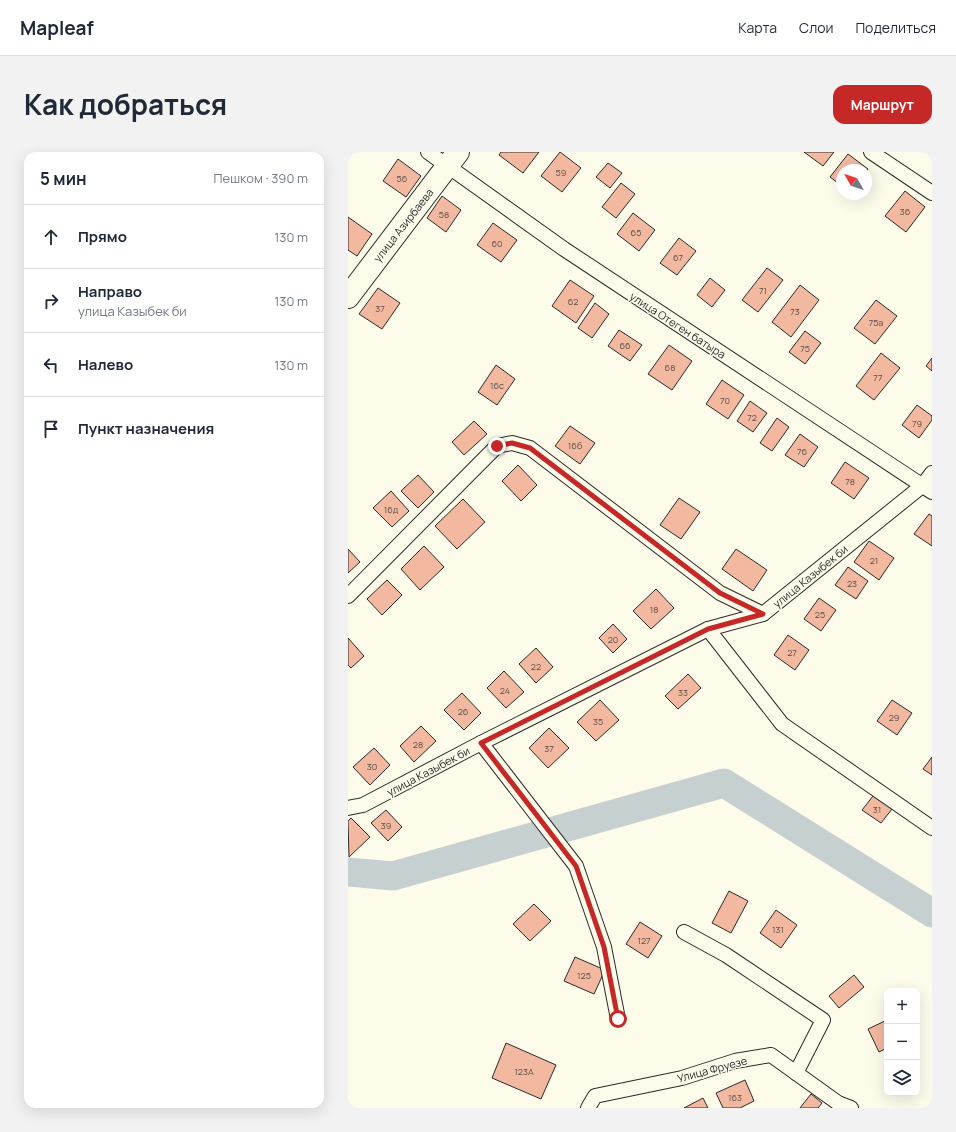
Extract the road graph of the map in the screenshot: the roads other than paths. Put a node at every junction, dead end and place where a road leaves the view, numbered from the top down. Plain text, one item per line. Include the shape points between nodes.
1 (428, 152) edge
2 (871, 152) edge
3 (453, 159) edge
4 (932, 193) edge
5 (348, 297) edge
6 (932, 472) edge
7 (927, 489) edge
8 (348, 596) edge
9 (763, 614) junction
10 (708, 629) junction
11 (481, 743) junction
12 (348, 808) edge
13 (932, 828) edge
14 (684, 932) dead end
15 (618, 1019) dead end
16 (796, 1073) junction
17 (588, 1108) edge
18 (852, 1108) edge

1 - 3 street, улица Отеген батыра
2 - 4 street
3 - 5 main road, улица Азирбаева
3 - 7 street, улица Отеген батыра via 564,249
6 - 7 street, улица Казыбек би
7 - 9 street, улица Казыбек би
8 - 9 street via 497,446 512,443 530,448 720,593
9 - 10 street, улица Казыбек би
10 - 11 street, улица Казыбек би
10 - 13 street via 782,724
11 - 12 street, улица Казыбек би via 362,805
11 - 15 street via 576,866 604,947
14 - 16 street via 726,955 823,1020
16 - 17 street, Улица Фруезе via 771,1055 735,1061 682,1078 595,1096
16 - 18 street, Улица Фруезе via 838,1103

